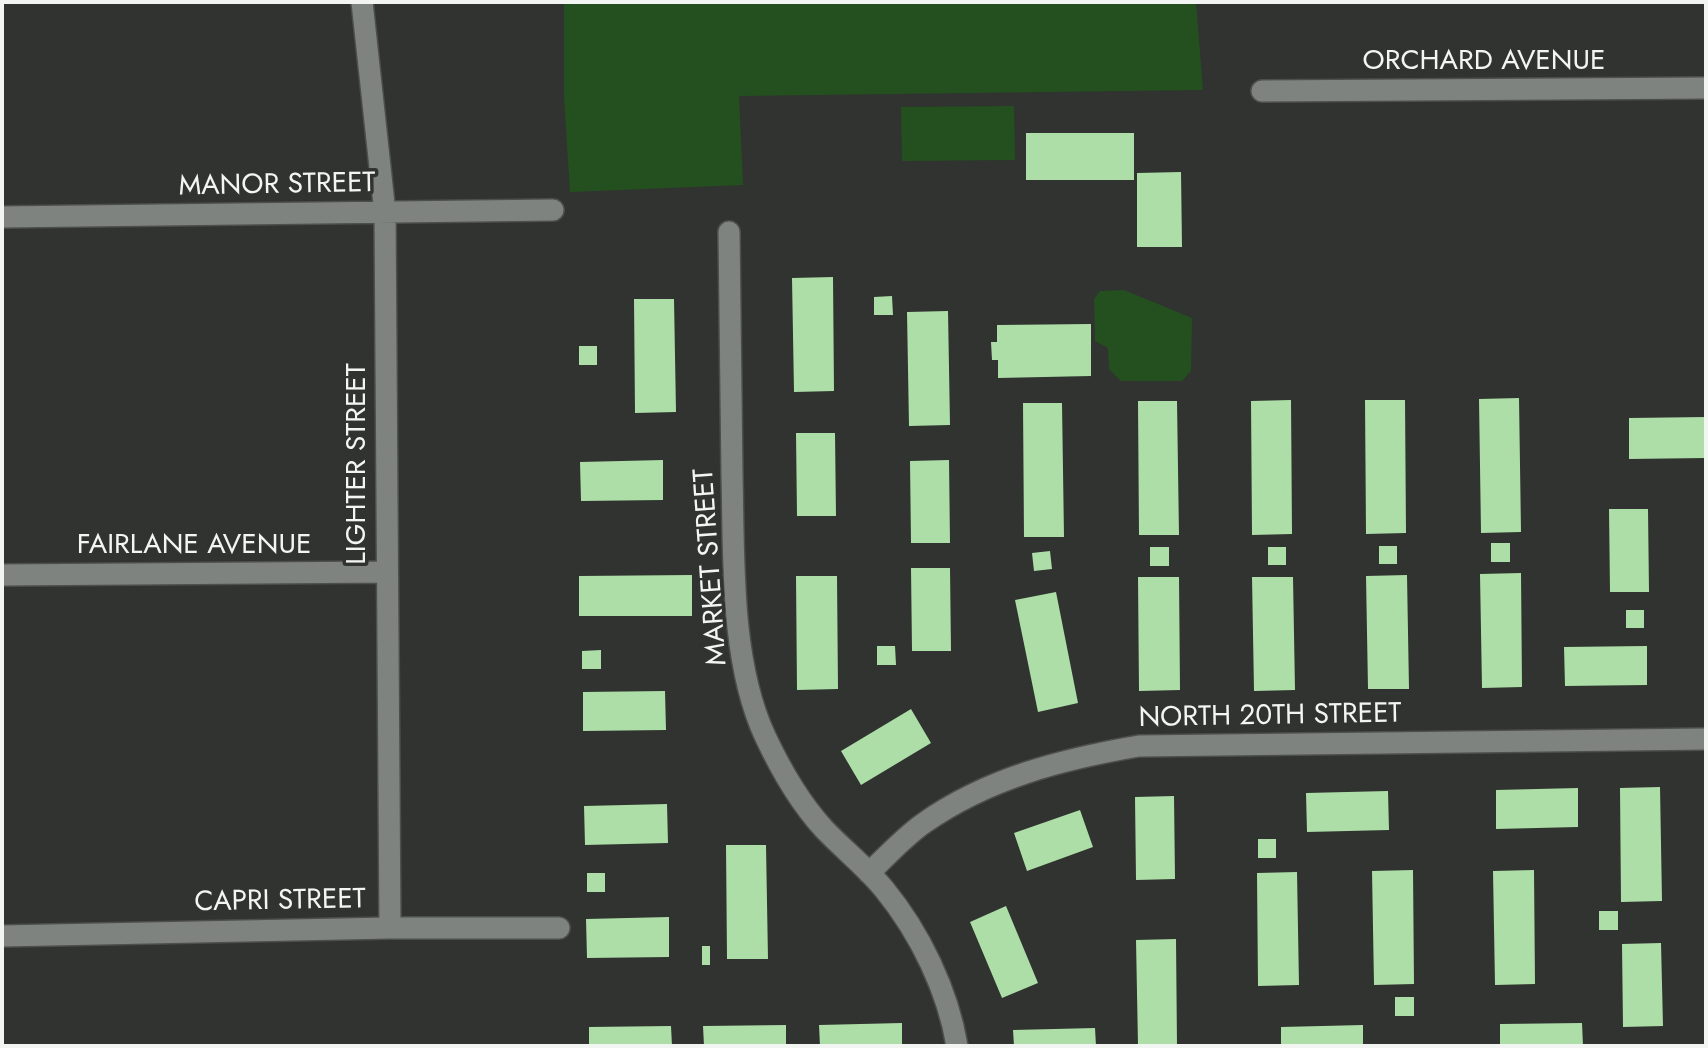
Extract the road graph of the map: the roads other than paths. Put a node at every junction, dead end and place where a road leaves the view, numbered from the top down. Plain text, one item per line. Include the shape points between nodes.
1 (362, 2) edge
2 (1706, 88) edge
3 (1262, 91) dead end
4 (552, 210) dead end
5 (385, 213) junction
6 (2, 217) edge
7 (729, 232) dead end
8 (386, 572) junction
9 (2, 575) edge
10 (1706, 739) edge
11 (869, 873) junction
12 (390, 928) junction
13 (559, 928) dead end
14 (2, 936) edge
15 (957, 1046) edge

1 - 5 street, LIGHTER STREET
2 - 3 street, ORCHARD AVENUE
4 - 5 street, MANOR STREET
5 - 6 street, MANOR STREET
5 - 8 street, LIGHTER STREET
7 - 11 street, MARKET STREET via 733,548 744,667 763,733 779,765 811,815
8 - 9 street, FAIRLANE AVENUE
8 - 12 street, LIGHTER STREET
10 - 11 street, NORTH 20TH STREET via 1139,746 1080,756 970,796 924,823
11 - 15 street, MARKET STREET via 914,932 948,1011
12 - 13 street, CAPRI STREET
12 - 14 street, CAPRI STREET

